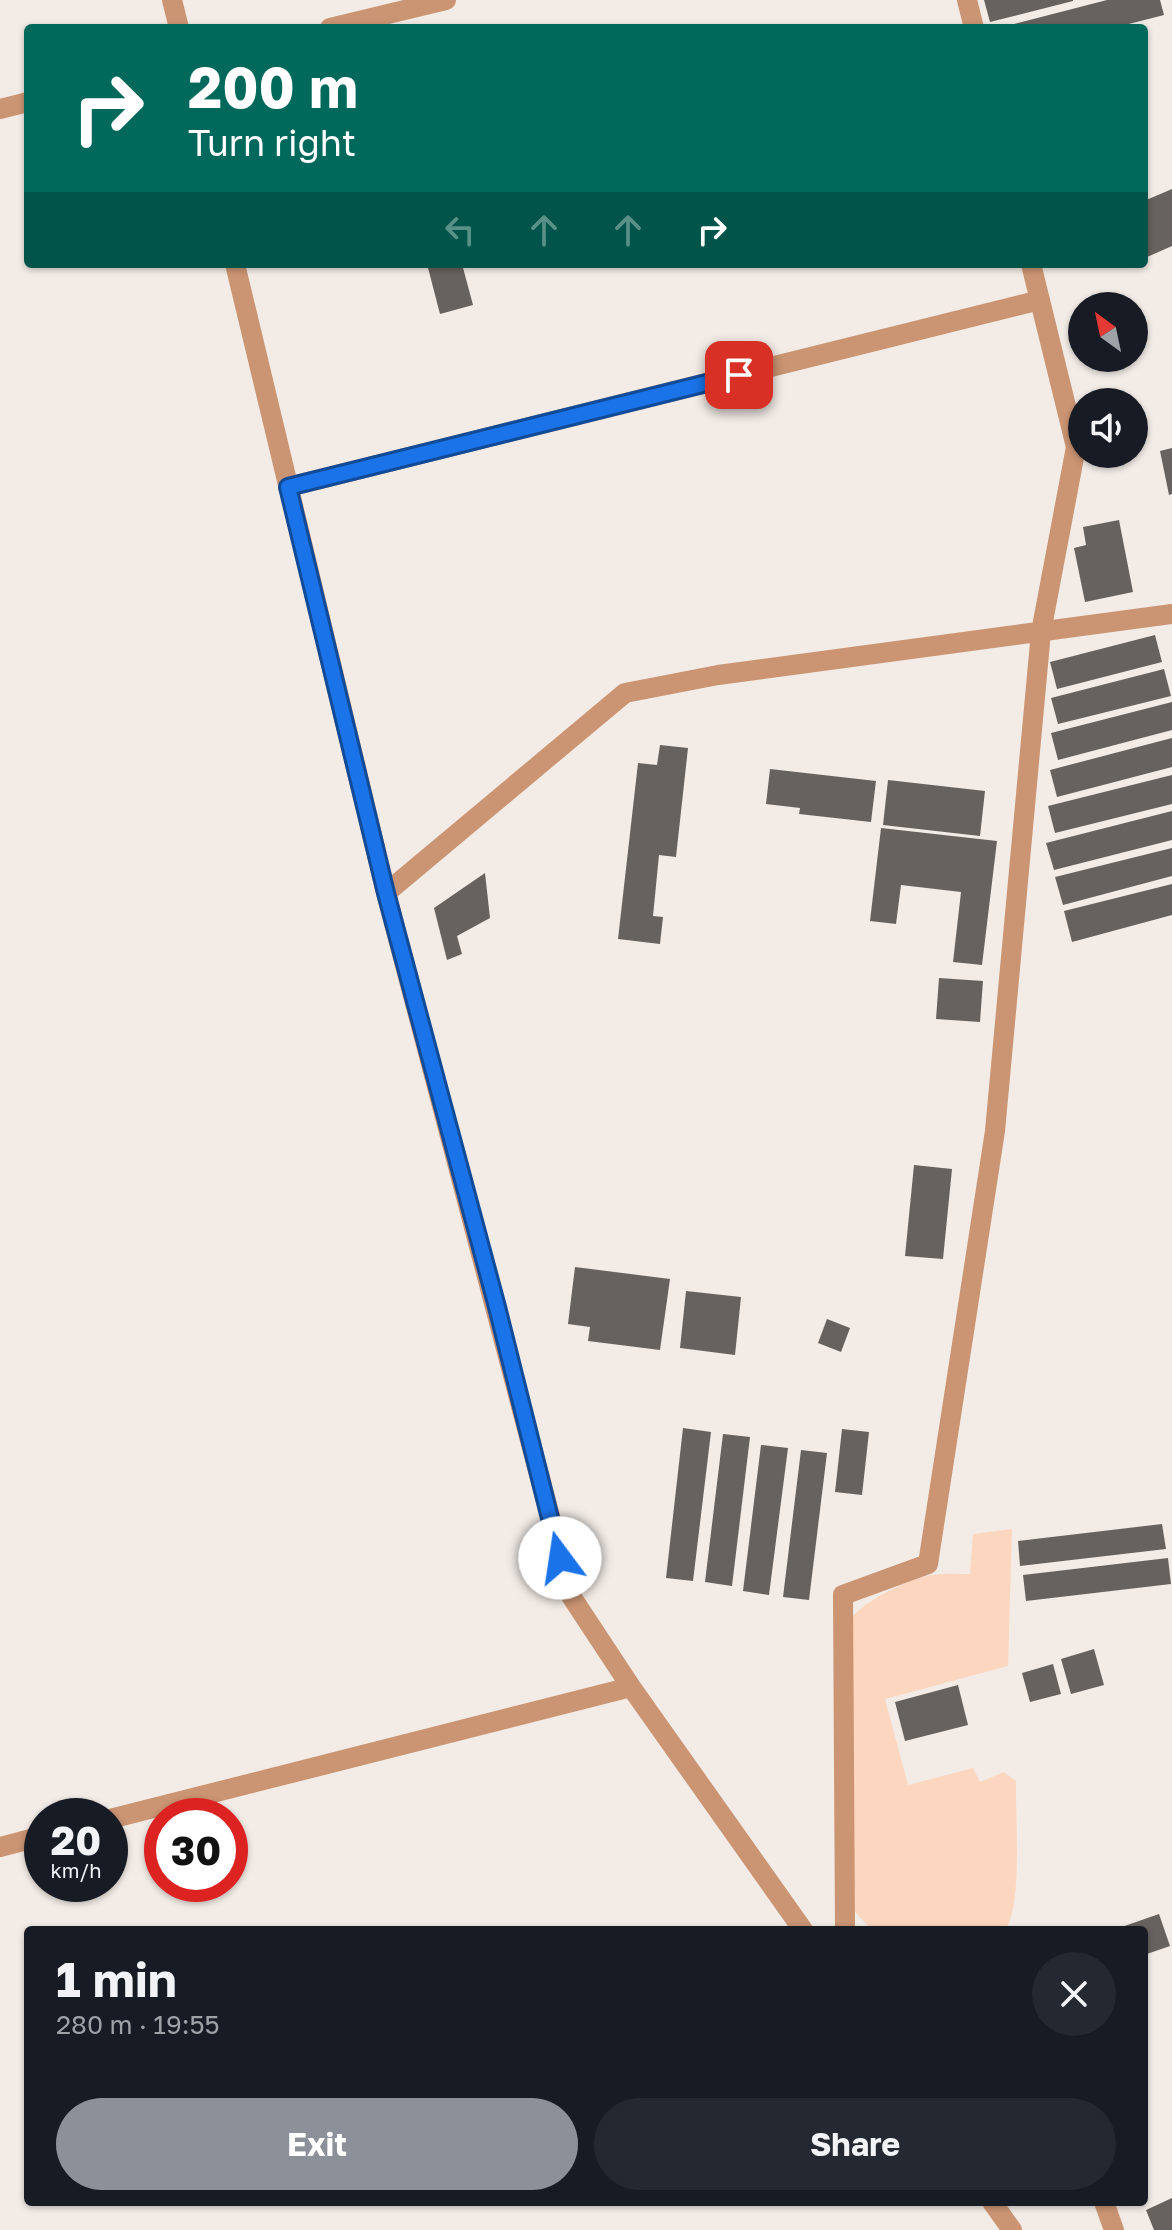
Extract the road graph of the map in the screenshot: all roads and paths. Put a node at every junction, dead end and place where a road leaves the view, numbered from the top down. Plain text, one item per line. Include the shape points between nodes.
1 (172, 0) edge
2 (446, 0) edge
3 (967, 0) edge
4 (178, 24) edge
5 (347, 24) edge
6 (973, 24) edge
7 (24, 103) edge
8 (0, 109) edge
9 (236, 268) edge
10 (1032, 268) edge
11 (1040, 300) junction
12 (288, 487) junction
13 (1172, 614) edge
14 (1041, 632) junction
15 (386, 893) junction
16 (631, 1687) junction
17 (128, 1814) edge
18 (24, 1841) edge
19 (0, 1847) edge
20 (800, 1926) edge
21 (845, 1926) edge
22 (995, 2206) edge
23 (1105, 2206) edge
24 (1012, 2230) edge
25 (1114, 2230) edge

1 - 4 street
2 - 5 street
3 - 6 street
7 - 8 street
9 - 12 street
10 - 11 street
11 - 12 street
11 - 14 street via 1076,447
12 - 15 street
13 - 14 street
14 - 15 street via 718,675 625,693
14 - 21 street via 995,1131 928,1564 843,1595
15 - 16 street via 571,1596
16 - 17 street
16 - 20 street
18 - 19 street
22 - 24 street
23 - 25 street

